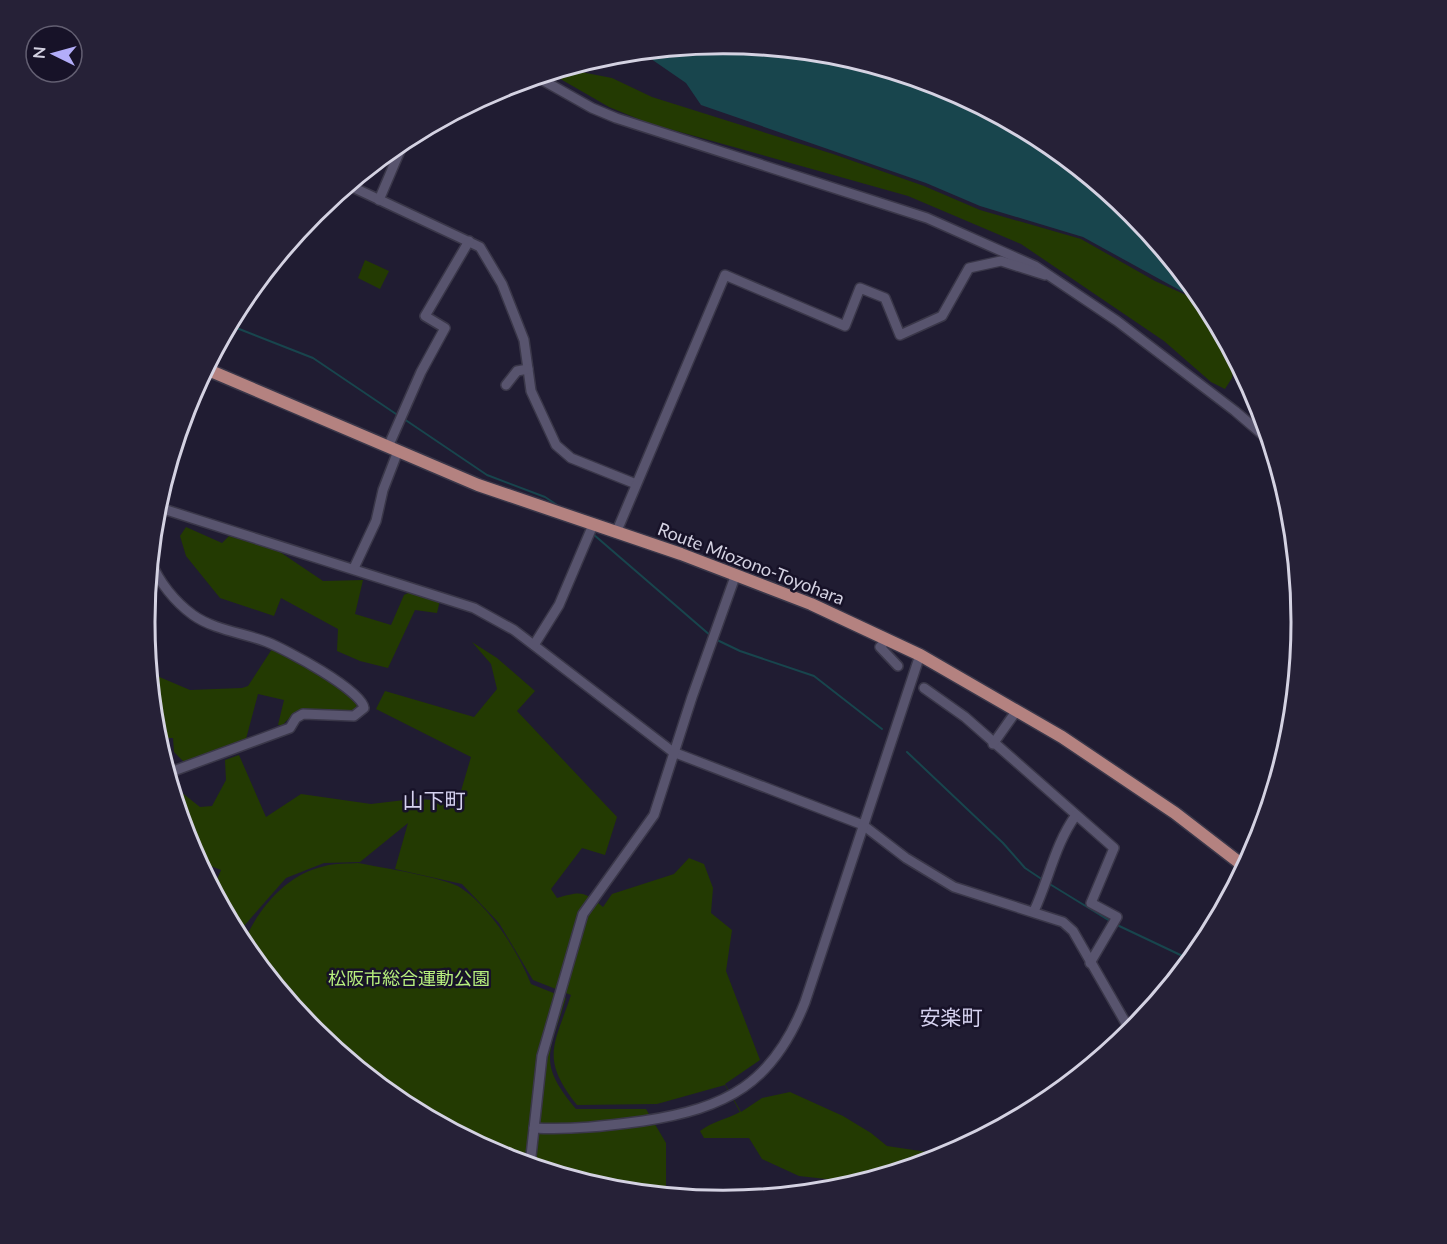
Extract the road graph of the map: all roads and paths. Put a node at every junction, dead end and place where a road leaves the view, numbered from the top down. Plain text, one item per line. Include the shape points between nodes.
1 (546, 82) edge
2 (397, 158) edge
3 (356, 189) edge
4 (379, 200) junction
5 (469, 241) junction
6 (1050, 275) junction
7 (528, 369) junction
8 (213, 372) edge
9 (506, 385) dead end
10 (1258, 431) edge
11 (393, 449) junction
12 (636, 484) junction
13 (166, 510) edge
14 (593, 525) junction
15 (616, 533) junction
16 (354, 568) junction
17 (736, 574) junction
18 (158, 577) edge
19 (887, 639) junction
20 (534, 645) junction
21 (920, 655) junction
22 (898, 666) dead end
23 (924, 688) dead end
24 (1017, 711) junction
25 (993, 744) junction
26 (673, 752) junction
27 (175, 769) edge
28 (1076, 815) junction
29 (863, 825) junction
30 (1238, 862) edge
31 (1034, 911) junction
32 (1090, 963) junction
33 (1126, 1023) edge
34 (534, 1128) junction
35 (531, 1156) edge

1 - 6 street via 616,118 927,218
2 - 4 street
3 - 4 street
4 - 5 street
5 - 7 street via 483,250 502,284 525,340
5 - 11 street via 424,316 445,328 401,418
6 - 10 street via 1190,376
6 - 12 street via 1002,261 969,268 942,316 900,336 885,298 860,288 845,326 725,275
7 - 9 street via 517,371
7 - 12 street via 531,391 560,451
8 - 11 main road, Route Miozono-Toyohara
11 - 14 main road, Route Miozono-Toyohara via 478,485
11 - 16 street via 376,521
12 - 15 street
13 - 16 street
14 - 15 main road, Route Miozono-Toyohara
14 - 20 street via 559,605
15 - 17 main road, Route Miozono-Toyohara
16 - 20 street via 474,608
17 - 19 main road, Route Miozono-Toyohara
17 - 26 street
18 - 27 street via 194,616 268,643 311,665 360,698 364,708 354,716 303,714 290,728
19 - 21 main road, Route Miozono-Toyohara
19 - 22 street via 880,647
20 - 26 street
21 - 24 main road, Route Miozono-Toyohara
21 - 29 street
23 - 25 street via 965,717
24 - 25 street
24 - 30 main road, Route Miozono-Toyohara via 1120,775
25 - 28 street
26 - 29 street
26 - 34 street via 654,816 585,908 542,1056
28 - 31 street via 1057,849
28 - 32 street via 1114,848 1091,903 1117,917
29 - 31 street via 942,882
29 - 34 street via 798,1021 774,1058 751,1082 715,1105 685,1114 586,1128
31 - 32 street via 1068,925
32 - 33 street
34 - 35 street

